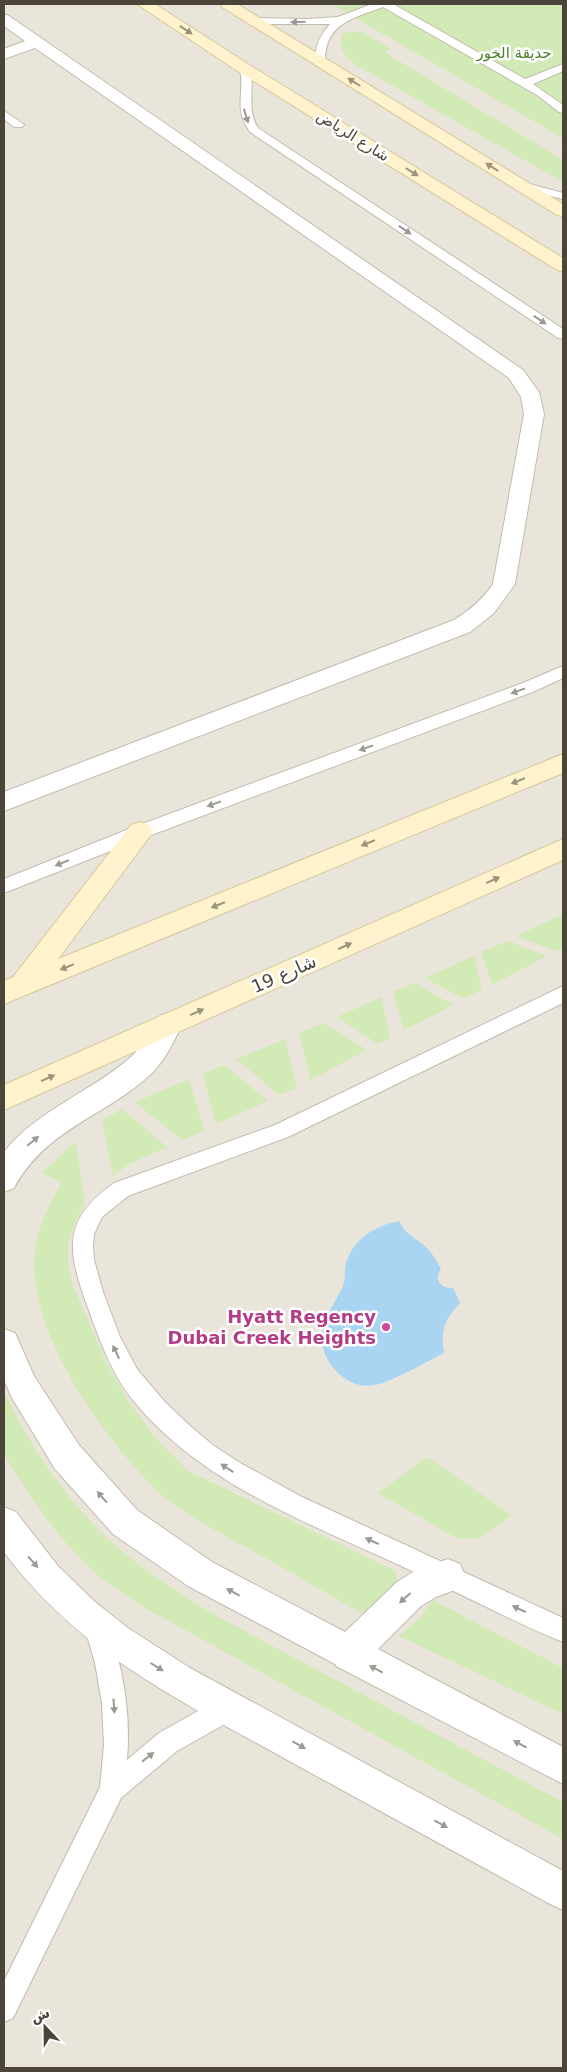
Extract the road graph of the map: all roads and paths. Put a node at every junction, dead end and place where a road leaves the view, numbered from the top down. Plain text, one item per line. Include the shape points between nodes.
1 (145, 4) edge
2 (227, 4) edge
3 (381, 4) edge
4 (386, 4) edge
5 (4, 19) edge
6 (340, 20) junction
7 (256, 22) junction
8 (37, 42) junction
9 (4, 54) edge
10 (320, 61) junction
11 (563, 67) edge
12 (245, 69) junction
13 (524, 84) junction
14 (563, 110) edge
15 (4, 114) edge
16 (18, 125) dead end
17 (522, 186) junction
18 (563, 196) edge
19 (563, 211) edge
20 (563, 266) edge
21 (563, 335) edge
22 (563, 672) edge
23 (563, 763) edge
24 (4, 802) edge
25 (140, 832) junction
26 (563, 849) edge
27 (4, 886) edge
28 (14, 989) edge
29 (563, 994) edge
30 (168, 1025) junction
31 (4, 1098) edge
32 (4, 1179) edge
33 (4, 1344) edge
34 (4, 1524) edge
35 (448, 1576) junction
36 (96, 1625) junction
37 (563, 1630) edge
38 (348, 1654) junction
39 (230, 1707) junction
40 (563, 1766) edge
41 (112, 1789) junction
42 (563, 1891) edge
43 (4, 2009) edge

1 -> 12 main road, شارع الرياض
2 - 7 main road
3 - 6 lane
4 - 13 lane
5 - 8 street
6 -> 7 lane
6 - 10 lane via 321,44
7 - 10 main road
8 - 9 street
8 - 24 street via 516,374 534,400 534,414 504,584 495,600 481,613 462,626
17 -> 10 main road
11 - 13 lane
12 -> 20 main road, شارع الرياض
12 -> 21 lane via 248,88 244,115 254,130
13 - 14 lane
15 - 16 lane
17 - 18 lane
17 - 19 main road
22 -> 25 lane
23 -> 28 main road
25 -> 27 lane
25 - 28 main road
30 -> 26 main road, شارع 19
35 -> 29 lane via 262,1490 205,1454 169,1423 137,1388 116,1353 84,1268 82,1238 96,1209 121,1189 281,1131
31 -> 30 main road, شارع 19
32 -> 30 street via 29,1143 144,1063
38 -> 33 street via 200,1574 125,1522 67,1456 23,1387
34 -> 36 street via 55,1587
37 -> 35 lane
35 -> 38 street via 428,1582 409,1594
36 -> 39 street via 178,1680
36 -> 41 lane via 114,1703 116,1745
40 -> 38 street
41 -> 39 lane via 168,1742
39 -> 42 street
41 - 43 lane

